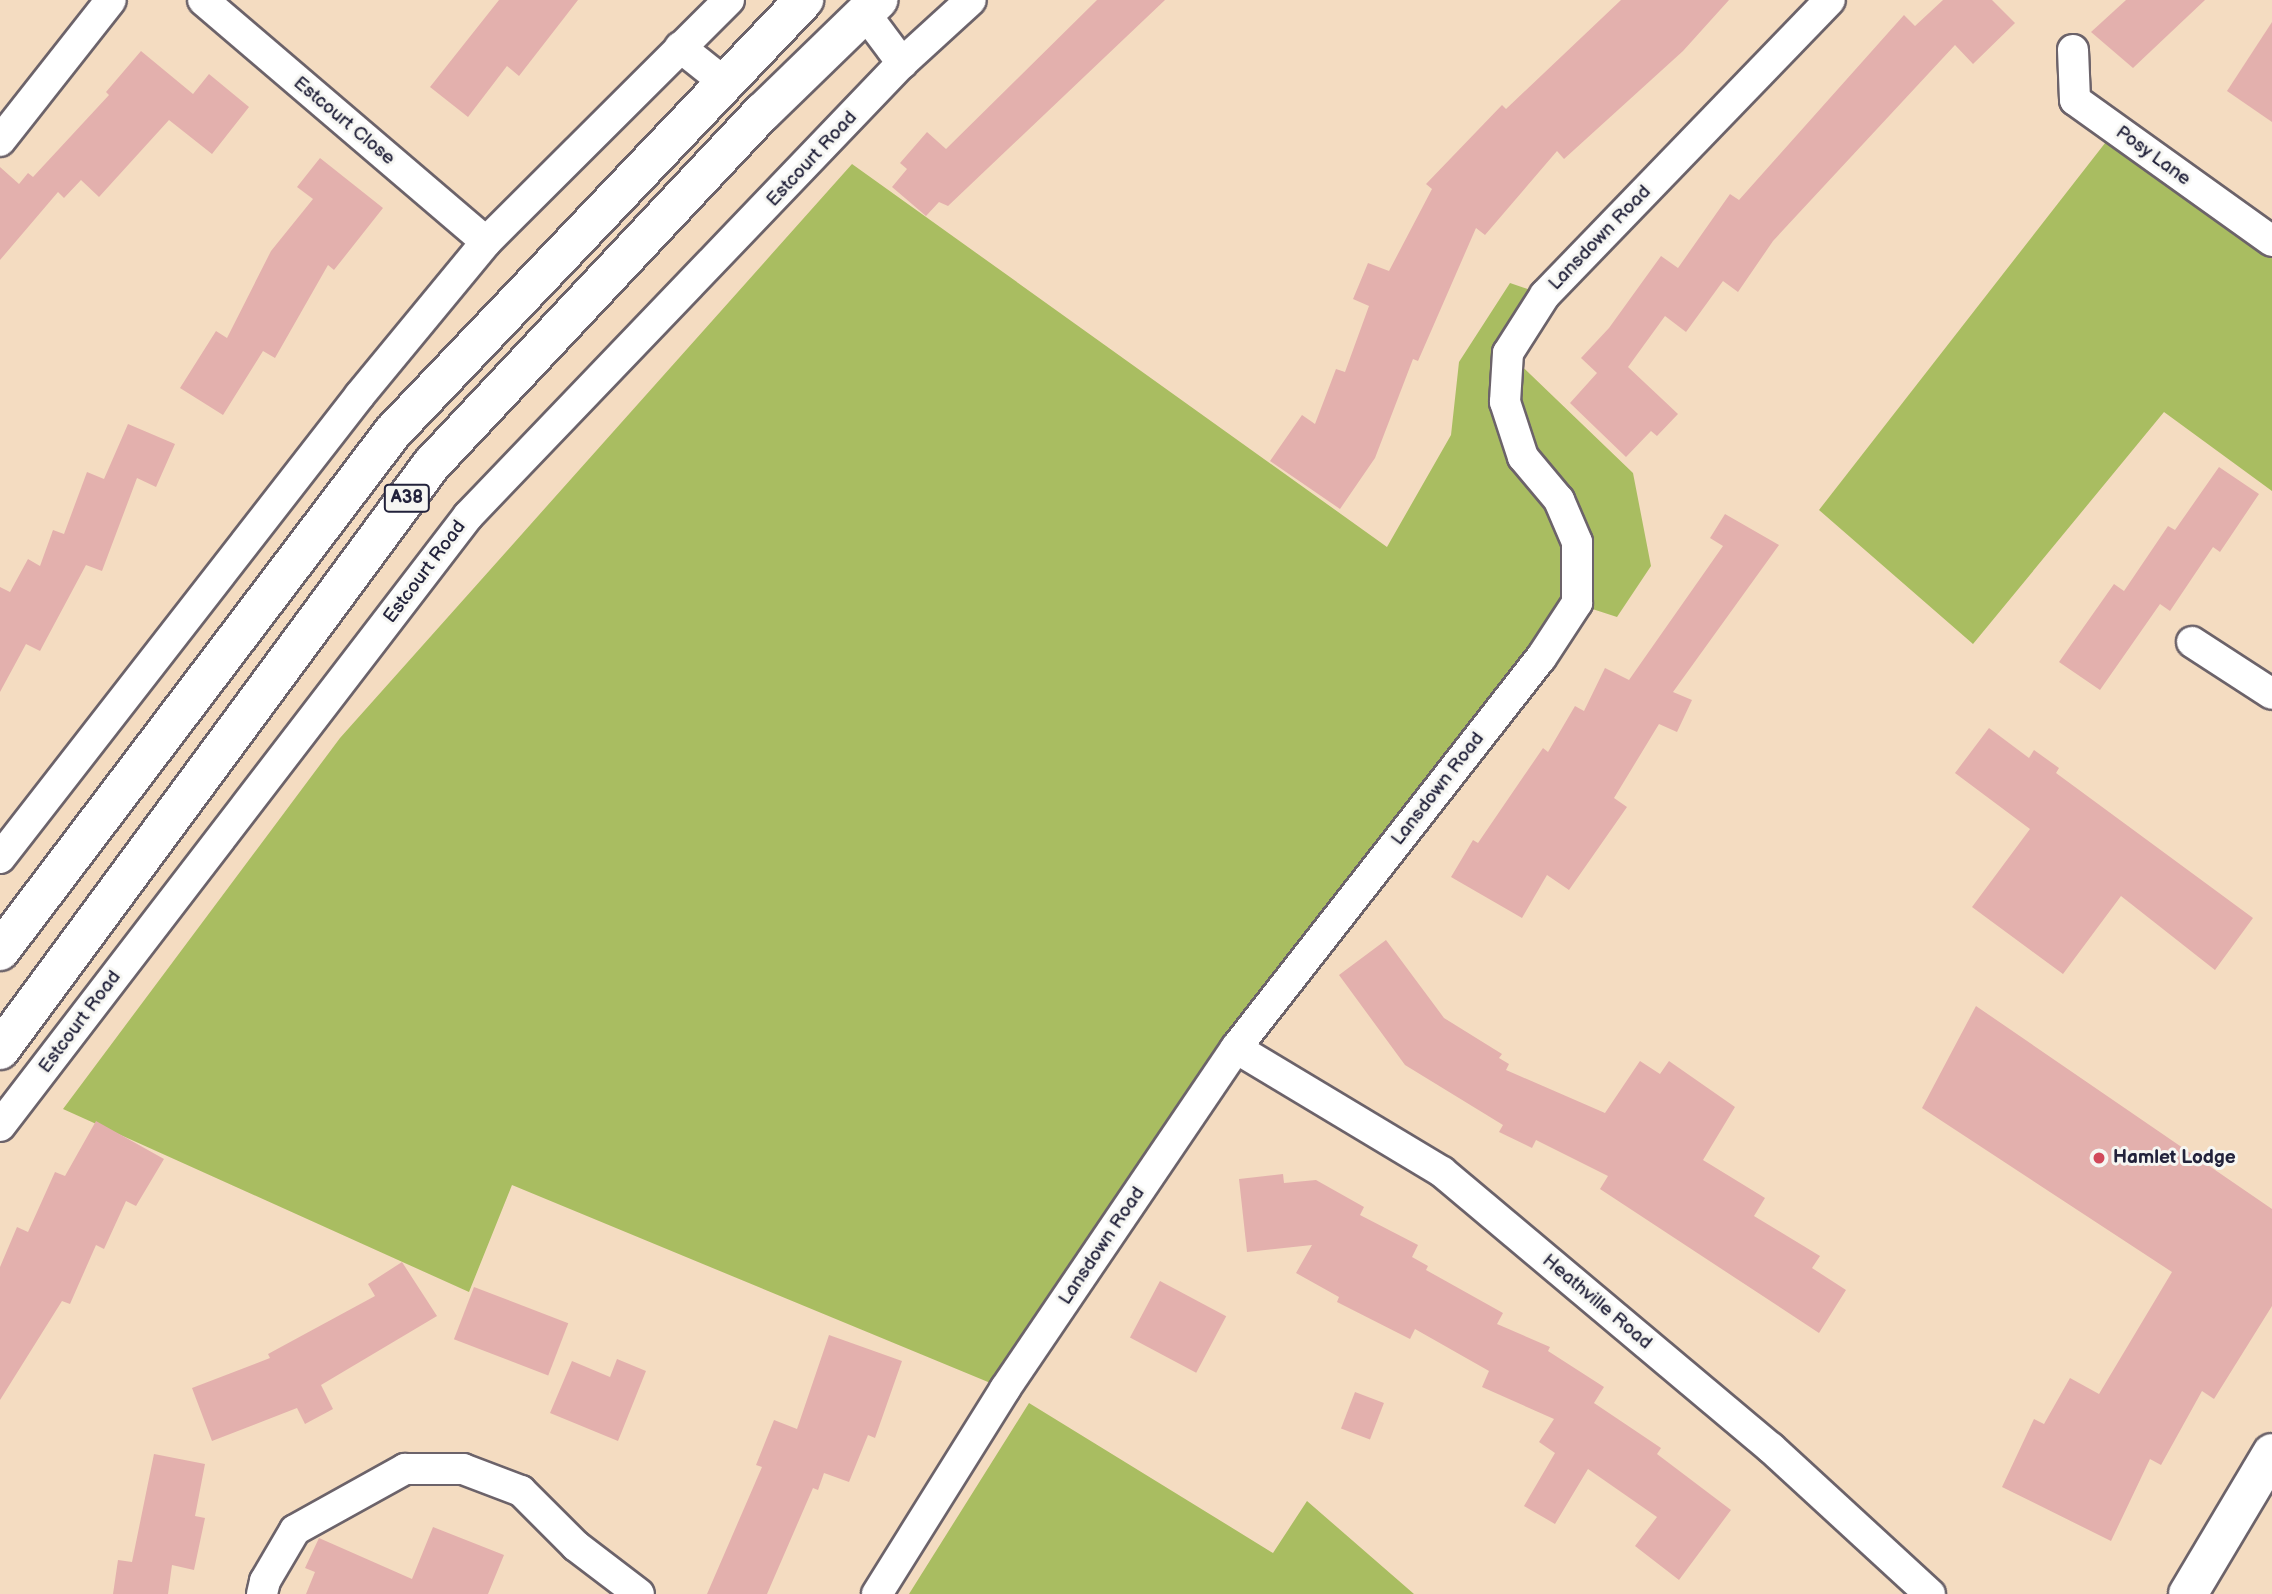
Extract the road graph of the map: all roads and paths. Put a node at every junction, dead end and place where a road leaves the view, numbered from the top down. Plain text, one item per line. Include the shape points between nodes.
1 (111, 0) edge
2 (202, 0) edge
3 (729, 0) edge
4 (804, 0) edge
5 (971, 0) edge
6 (1830, 0) edge
7 (871, 6) edge
8 (680, 47) junction
9 (2073, 50) dead end
10 (902, 63) junction
11 (724, 82) junction
12 (0, 141) edge
13 (2272, 241) edge
14 (486, 242) junction
15 (360, 395) junction
16 (392, 433) junction
17 (2192, 642) dead end
18 (2272, 694) edge
19 (0, 858) edge
20 (0, 951) edge
21 (1236, 1048) junction
22 (0, 1050) edge
23 (0, 1126) edge
24 (2272, 1453) edge
25 (262, 1594) edge
26 (639, 1594) edge
27 (877, 1594) edge
28 (1930, 1594) edge
29 (2188, 1594) edge

1 - 12 street
2 - 14 street, Estcourt Close
3 - 8 street
4 - 11 main road, A38
5 - 10 street, Estcourt Road
6 - 21 street, Lansdown Road via 1545,295 1508,353 1504,402 1523,457 1559,500 1577,542 1577,603 1541,658
7 - 10 street
7 - 22 main road, A38 via 763,112 431,465
8 - 11 street
8 - 14 street
9 - 13 street, Posy Lane via 2075,100
10 - 23 street, Estcourt Road via 467,516
11 - 16 main road, A38
14 - 15 street
15 - 16 street
15 - 19 street
16 - 20 main road, A38
17 - 18 street
21 - 27 street, Lansdown Road via 1005,1389
21 - 28 street, Heathville Road via 1442,1172 1771,1448
24 - 29 main road
25 - 26 street via 295,1530 405,1469 463,1469 521,1491 576,1546

